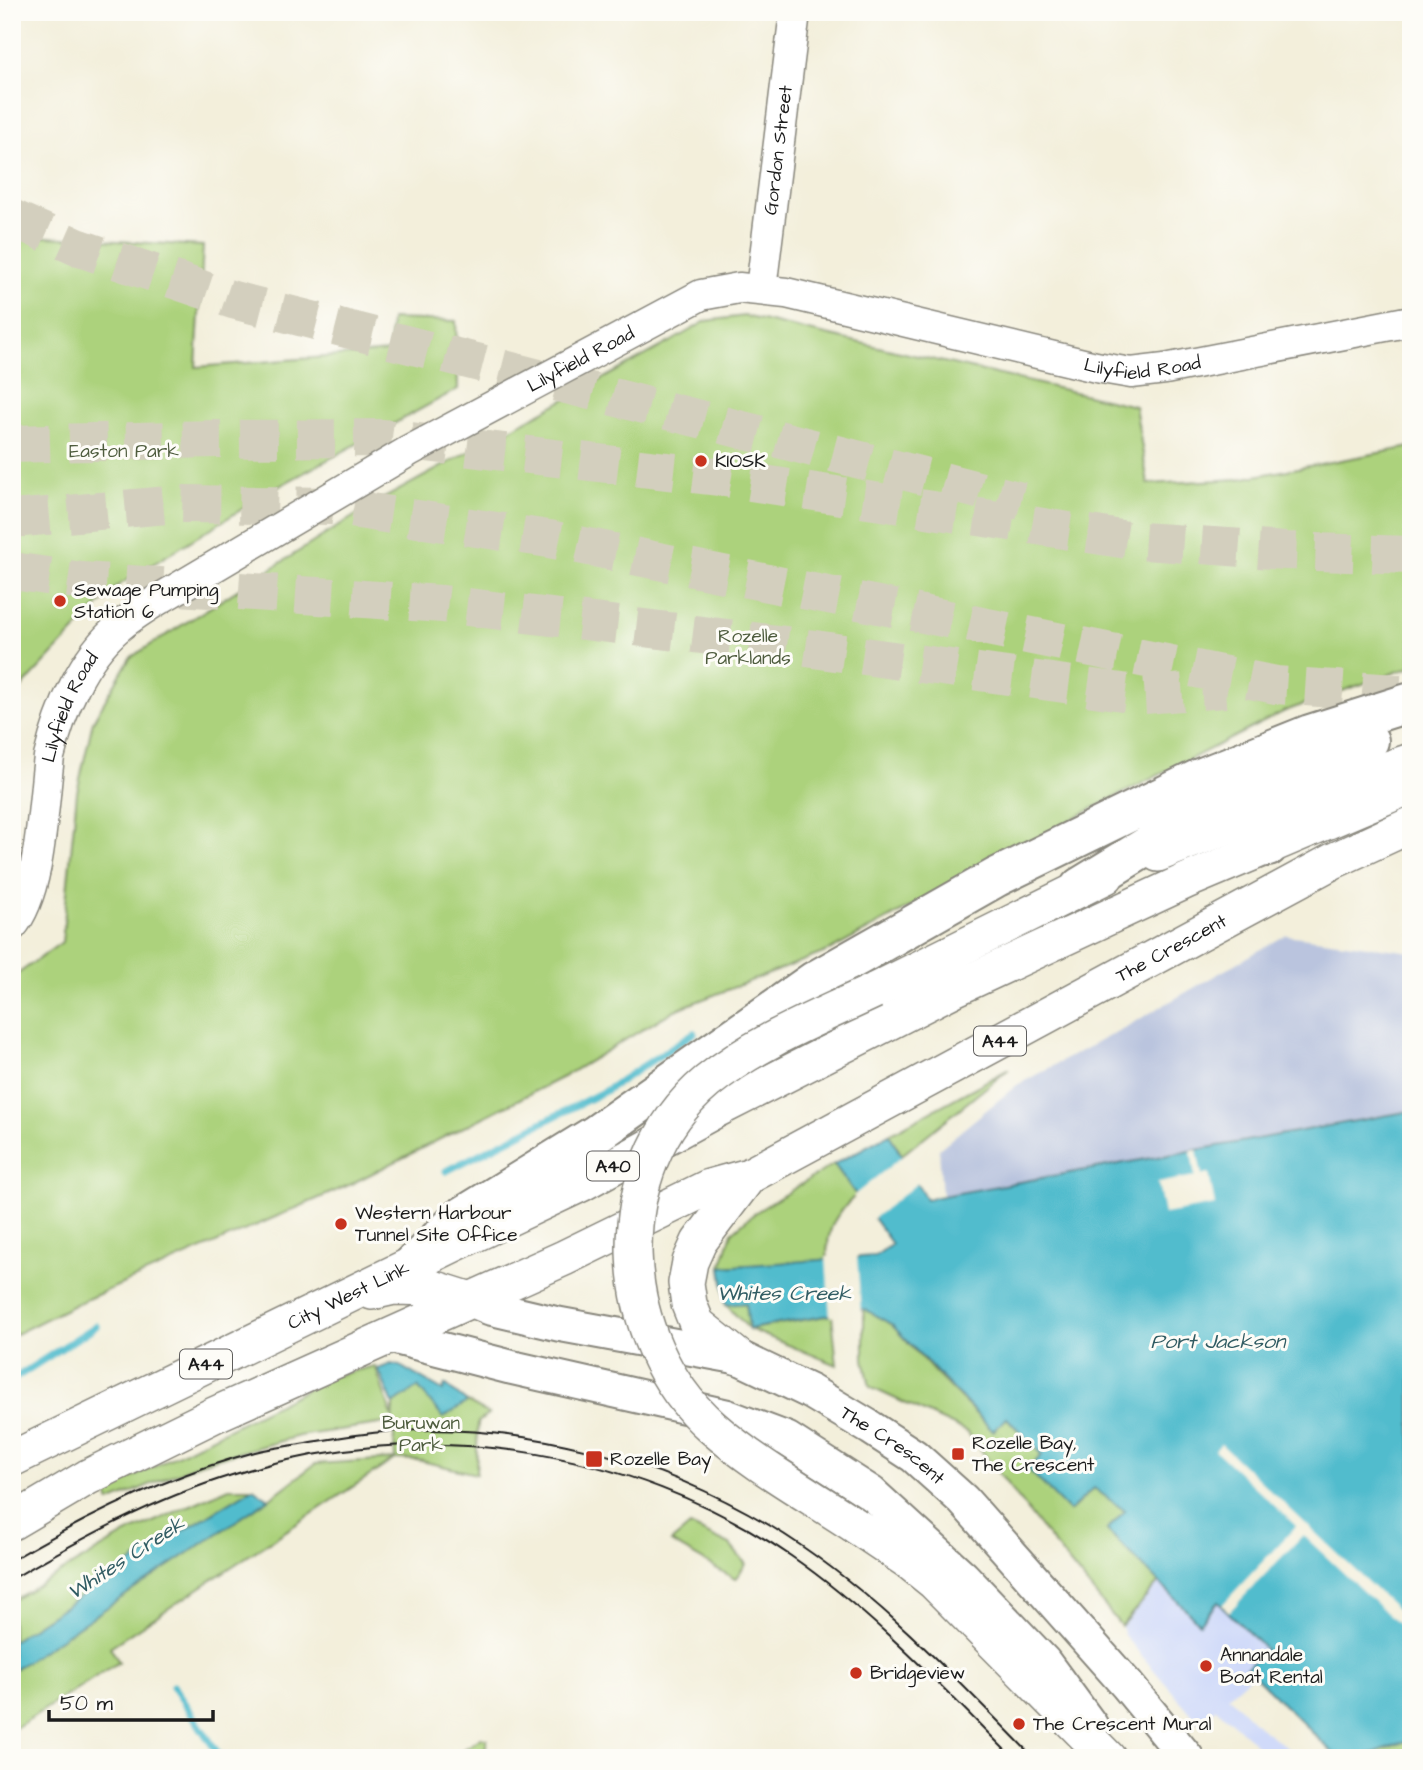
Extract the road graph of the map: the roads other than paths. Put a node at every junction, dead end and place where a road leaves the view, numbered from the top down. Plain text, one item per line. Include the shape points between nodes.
1 (795, 12) edge
2 (761, 289) junction
3 (1411, 321) edge
4 (1411, 702) edge
5 (1411, 726) edge
6 (1315, 761) junction
7 (1411, 761) edge
8 (1411, 786) edge
9 (1281, 805) junction
10 (1411, 824) edge
11 (1268, 847) junction
12 (1080, 887) junction
13 (12, 926) edge
14 (749, 1176) junction
15 (414, 1263) junction
16 (339, 1300) junction
17 (481, 1304) junction
18 (390, 1336) junction
19 (737, 1357) junction
20 (12, 1459) edge
21 (12, 1522) edge
22 (1110, 1758) edge
23 (1187, 1758) edge

1 - 2 main road, Gordon Street
2 - 3 main road, Lilyfield Road via 1130,373
2 - 13 main road, Lilyfield Road via 701,295 665,313 409,451 119,626 78,680 53,737 34,884
4 - 15 highway via 1310,734 1200,778 997,877 814,981 595,1135 460,1218
5 - 6 highway
6 - 9 highway
6 - 12 highway via 1200,814
7 - 9 highway
8 - 11 highway
9 - 11 highway
9 - 12 highway
10 - 14 highway, The Crescent / A44 via 1333,861
11 - 15 highway, City West Link / A40 via 1026,955 758,1088 581,1184
12 - 22 highway, bridge via 756,1048 704,1084 677,1114 654,1154 641,1191 633,1243 643,1318 663,1365 688,1402 737,1446 934,1582
14 - 17 highway, A44 via 709,1187
14 - 19 highway via 699,1242 686,1283 697,1324
15 - 16 highway, City West Link / A44
16 - 17 highway via 394,1287 433,1288
16 - 20 highway, City West Link / A44
17 - 18 highway, A44
17 - 19 main road, The Crescent via 558,1324
18 - 21 highway, A44 via 202,1420 88,1477
18 - 22 main road via 726,1416 787,1439 871,1493 963,1577 1044,1662
19 - 23 main road, The Crescent via 811,1392 914,1456 963,1500

